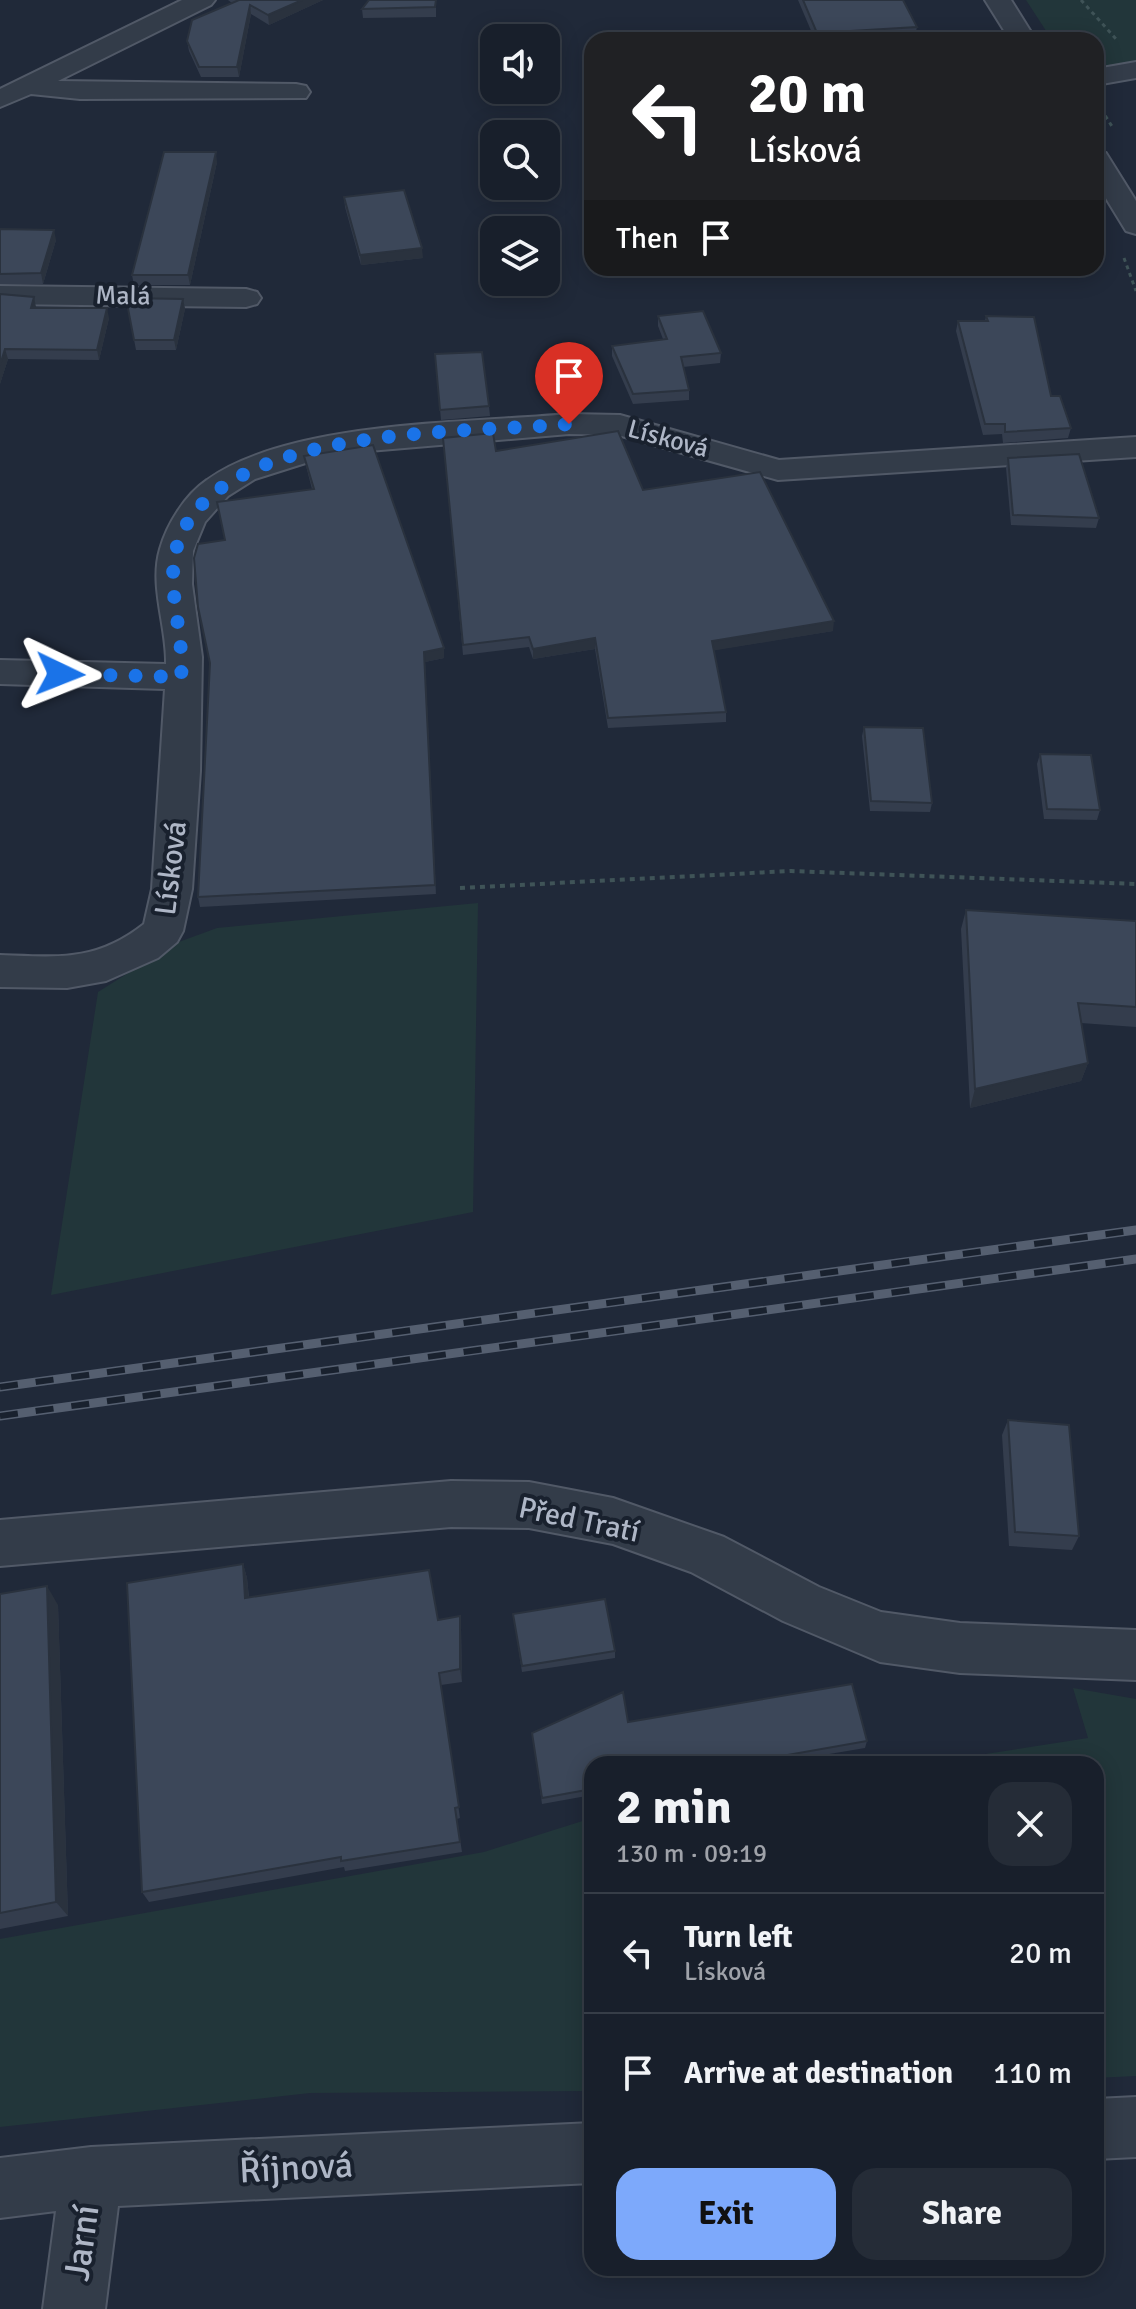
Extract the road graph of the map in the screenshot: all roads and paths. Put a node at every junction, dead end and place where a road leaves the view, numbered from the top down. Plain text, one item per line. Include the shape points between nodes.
1 (202, 0) edge
2 (998, 0) edge
3 (1018, 32) edge
4 (1136, 70) edge
5 (1104, 76) edge
6 (28, 86) junction
7 (296, 92) dead end
8 (0, 99) edge
9 (1104, 172) edge
10 (1136, 225) edge
11 (0, 295) edge
12 (246, 298) dead end
13 (1136, 447) edge
14 (0, 672) edge
15 (181, 677) junction
16 (1136, 884) edge
17 (460, 888) dead end
18 (0, 971) edge
19 (0, 1543) edge
20 (1136, 1655) edge
21 (1136, 2127) edge
22 (1104, 2129) edge
23 (584, 2153) edge
24 (91, 2177) junction
25 (0, 2188) edge
26 (74, 2309) edge

1 - 6 street
2 - 3 street
4 - 5 street
6 - 7 street
6 - 8 street
9 - 10 street
11 - 12 street, Malá
13 - 15 street, Lísková via 778,470 620,425 569,424 331,444 243,472 216,489 190,518 176,551
14 - 15 street
15 - 18 street, Lísková via 181,771 172,889 163,931 120,964 99,970
16 - 17 path via 791,871
19 - 20 street, Před Tratí via 451,1504 529,1505 613,1521 706,1554 801,1604 880,1637 960,1648
21 - 22 street
23 - 24 street, Říjnová
24 - 25 street, Říjnová
24 - 26 street, Jarní

